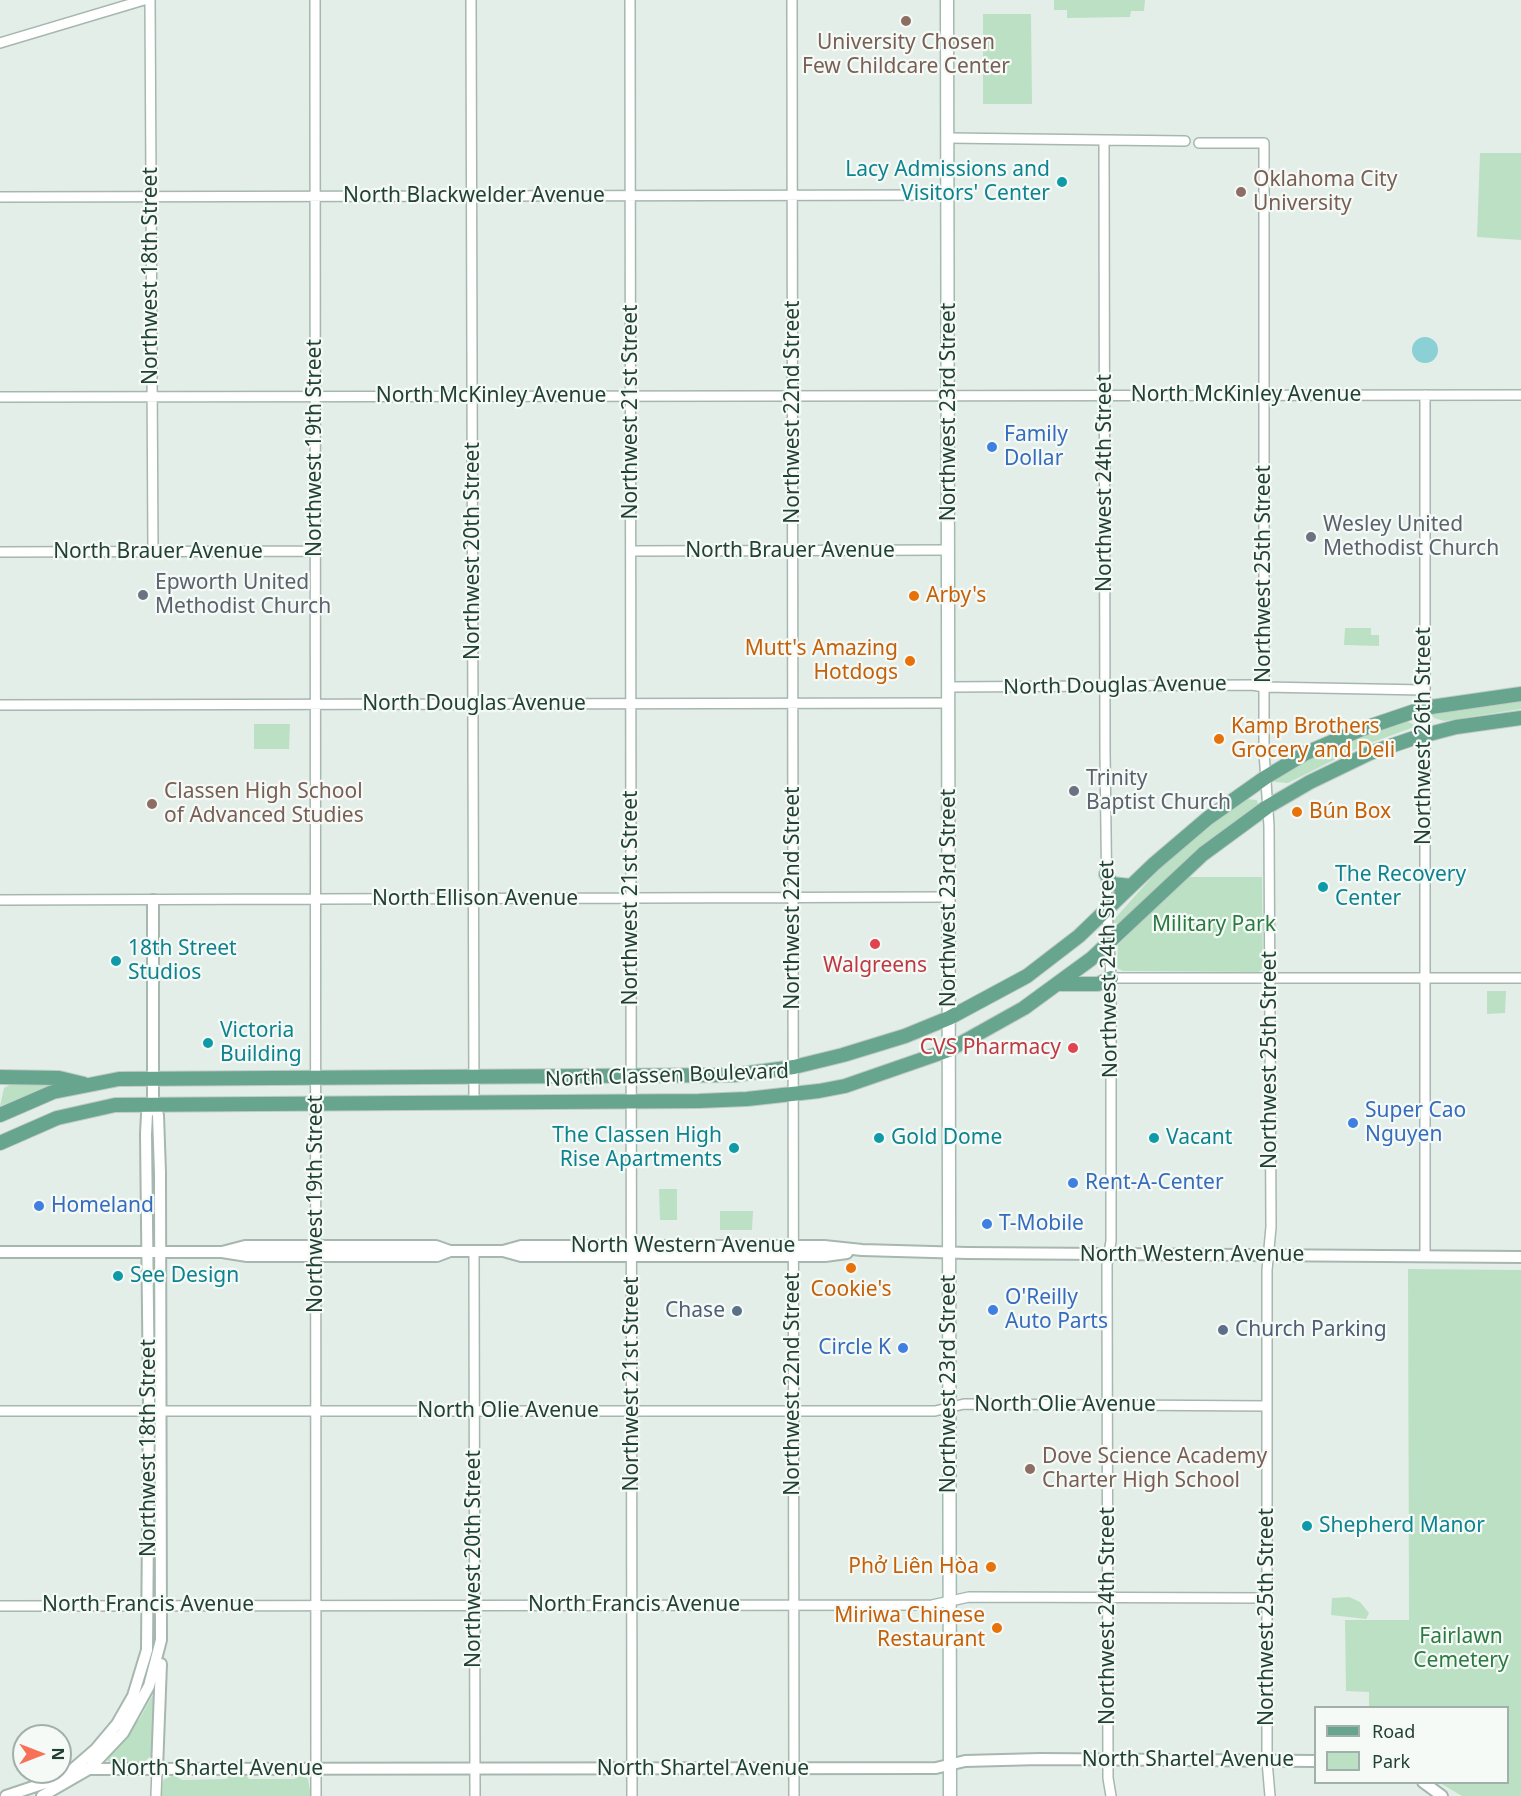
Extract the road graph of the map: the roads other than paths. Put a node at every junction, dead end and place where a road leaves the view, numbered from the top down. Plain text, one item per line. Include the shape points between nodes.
1 (144, 0) edge
2 (150, 0) edge
3 (315, 0) edge
4 (471, 0) edge
5 (630, 0) edge
6 (792, 0) edge
7 (947, 0) edge
8 (0, 43) edge
9 (948, 138) junction
10 (1104, 141) junction
11 (1185, 141) dead end
12 (1199, 143) dead end
13 (792, 195) junction
14 (948, 195) junction
15 (315, 196) junction
16 (472, 196) junction
17 (630, 196) junction
18 (0, 197) edge
19 (151, 197) junction
20 (472, 395) junction
21 (793, 395) junction
22 (949, 395) junction
23 (1106, 395) junction
24 (1264, 395) junction
25 (1425, 395) junction
26 (1521, 395) edge
27 (152, 396) junction
28 (315, 396) junction
29 (631, 396) junction
30 (0, 397) edge
31 (793, 550) junction
32 (949, 550) junction
33 (315, 551) junction
34 (631, 551) junction
35 (0, 552) edge
36 (153, 552) junction
37 (1106, 686) junction
38 (949, 687) junction
39 (1264, 687) junction
40 (1424, 690) junction
41 (1521, 694) edge
42 (949, 703) junction
43 (473, 704) junction
44 (631, 704) junction
45 (793, 704) junction
46 (0, 705) edge
47 (315, 705) junction
48 (1424, 708) junction
49 (1521, 718) edge
50 (1425, 735) junction
51 (1266, 777) junction
52 (1267, 807) junction
53 (1106, 874) junction
54 (1131, 886) junction
55 (949, 897) junction
56 (631, 898) junction
57 (793, 898) junction
58 (474, 899) junction
59 (0, 900) edge
60 (153, 900) junction
61 (315, 900) junction
62 (1107, 910) junction
63 (1109, 943) junction
64 (1111, 978) junction
65 (1269, 978) junction
66 (1425, 978) junction
67 (1521, 978) edge
68 (1059, 984) junction
69 (948, 1018) junction
70 (950, 1050) junction
71 (794, 1067) junction
72 (316, 1076) junction
73 (474, 1076) junction
74 (631, 1076) junction
75 (0, 1077) edge
76 (153, 1077) junction
77 (86, 1084) junction
78 (793, 1094) junction
79 (632, 1101) junction
80 (474, 1102) junction
81 (153, 1103) junction
82 (316, 1103) junction
83 (0, 1115) edge
84 (0, 1143) edge
85 (146, 1190) junction
86 (160, 1190) junction
87 (316, 1251) junction
88 (474, 1251) junction
89 (632, 1251) junction
90 (793, 1251) junction
91 (949, 1251) junction
92 (0, 1252) edge
93 (147, 1252) junction
94 (160, 1252) junction
95 (1109, 1255) junction
96 (1269, 1256) junction
97 (1425, 1256) junction
98 (1521, 1257) edge
99 (1107, 1405) junction
100 (1267, 1406) junction
101 (950, 1407) junction
102 (474, 1410) junction
103 (632, 1410) junction
104 (0, 1411) edge
105 (154, 1411) junction
106 (316, 1411) junction
107 (794, 1411) junction
108 (1108, 1598) junction
109 (1267, 1598) junction
110 (950, 1602) junction
111 (316, 1604) junction
112 (154, 1605) junction
113 (474, 1605) junction
114 (632, 1605) junction
115 (794, 1605) junction
116 (0, 1606) edge
117 (161, 1640) junction
118 (1108, 1760) junction
119 (1267, 1761) junction
120 (1314, 1761) edge
121 (950, 1765) junction
122 (794, 1768) junction
123 (73, 1769) junction
124 (89, 1769) junction
125 (157, 1769) junction
126 (316, 1769) junction
127 (474, 1769) junction
128 (632, 1769) junction
129 (1426, 1784) edge
130 (6, 1796) edge
131 (42, 1796) edge
132 (156, 1796) edge
133 (316, 1796) edge
134 (474, 1796) edge
135 (632, 1796) edge
136 (794, 1796) edge
137 (950, 1796) edge
138 (1111, 1796) edge
139 (1270, 1796) edge
140 (1442, 1796) edge

1 - 8 street
2 - 19 street, Northwest 18th Street
3 - 15 street, Northwest 19th Street
4 - 16 street, Northwest 20th Street
5 - 17 street, Northwest 21st Street
6 - 13 street, Northwest 22nd Street
7 - 9 main road, Northwest 23rd Street
9 - 10 street
9 - 14 main road, Northwest 23rd Street
10 - 11 street
10 - 23 street, Northwest 24th Street
12 - 24 street, Northwest 25th Street via 1264,143
13 - 14 street, North Blackwelder Avenue
13 - 17 street, North Blackwelder Avenue
13 - 21 street, Northwest 22nd Street
14 - 22 main road, Northwest 23rd Street
15 - 16 street, North Blackwelder Avenue
15 - 19 street, North Blackwelder Avenue
15 - 28 street, Northwest 19th Street
16 - 17 street, North Blackwelder Avenue
16 - 20 street, Northwest 20th Street
17 - 29 street, Northwest 21st Street
18 - 19 street, North Blackwelder Avenue
19 - 27 street, Northwest 18th Street
20 - 28 street, North McKinley Avenue
20 - 29 street, North McKinley Avenue
20 - 43 street, Northwest 20th Street
21 - 22 street, North McKinley Avenue
21 - 29 street, North McKinley Avenue
21 - 31 street, Northwest 22nd Street
22 - 23 street, North McKinley Avenue
22 - 32 main road, Northwest 23rd Street
23 - 24 street, North McKinley Avenue
23 - 37 street, Northwest 24th Street
24 - 25 street, North McKinley Avenue
24 - 39 street, Northwest 25th Street
25 - 26 street, North McKinley Avenue
25 - 40 street, Northwest 26th Street
27 - 28 street, North McKinley Avenue
27 - 30 street, North McKinley Avenue
27 - 36 street, Northwest 18th Street
28 - 33 street, Northwest 19th Street
29 - 34 street, Northwest 21st Street
31 - 32 street, North Brauer Avenue
31 - 34 street, North Brauer Avenue
31 - 45 street, Northwest 22nd Street
32 - 38 main road, Northwest 23rd Street
33 - 36 street, North Brauer Avenue
33 - 47 street, Northwest 19th Street
34 - 44 street, Northwest 21st Street
35 - 36 street, North Brauer Avenue
37 - 38 street, North Douglas Avenue
37 - 39 street, North Douglas Avenue
37 - 53 street, Northwest 24th Street
38 - 42 main road, Northwest 23rd Street
39 - 40 street, North Douglas Avenue
39 - 51 street, Northwest 25th Street
40 - 48 street, Northwest 26th Street
41 - 48 main road, North Classen Boulevard
42 - 45 street, North Douglas Avenue
42 - 55 main road, Northwest 23rd Street
43 - 44 street, North Douglas Avenue
43 - 47 street, North Douglas Avenue
43 - 58 street, Northwest 20th Street
44 - 45 street, North Douglas Avenue
44 - 56 street, Northwest 21st Street
45 - 57 street, Northwest 22nd Street
46 - 47 street, North Douglas Avenue
47 - 61 street, Northwest 19th Street
48 - 50 street, Northwest 26th Street
48 - 51 main road, North Classen Boulevard via 1334,740
49 - 50 main road, North Classen Boulevard
50 - 52 main road, North Classen Boulevard via 1370,753
50 - 66 street, Northwest 26th Street
51 - 52 street, Northwest 25th Street
51 - 54 main road, North Classen Boulevard via 1199,826
52 - 63 main road, North Classen Boulevard via 1203,854
52 - 65 street, Northwest 25th Street
53 - 54 main road via 1115,885
53 - 62 street, Northwest 24th Street
54 - 62 main road, North Classen Boulevard
55 - 57 street, North Ellison Avenue
55 - 69 main road, Northwest 23rd Street
56 - 57 street, North Ellison Avenue
56 - 58 street, North Ellison Avenue
56 - 74 street, Northwest 21st Street
57 - 71 street, Northwest 22nd Street
58 - 61 street, North Ellison Avenue
58 - 73 street, Northwest 20th Street
59 - 60 street, North Ellison Avenue
60 - 61 street, North Ellison Avenue
60 - 76 street, Northwest 18th Street
61 - 72 street, Northwest 19th Street
62 - 63 street, Northwest 24th Street
62 - 69 main road, North Classen Boulevard via 1027,976
63 - 64 street, Northwest 24th Street
63 - 68 main road, North Classen Boulevard
64 - 65 street
64 - 68 main road via 1098,984
64 - 95 street, Northwest 24th Street
65 - 66 street
65 - 96 street, Northwest 25th Street
66 - 67 street
66 - 97 street, Northwest 26th Street
68 - 70 main road, North Classen Boulevard
69 - 70 main road, Northwest 23rd Street
69 - 71 main road, North Classen Boulevard via 870,1048
70 - 78 main road, North Classen Boulevard via 845,1086
70 - 91 main road, Northwest 23rd Street
71 - 74 main road, North Classen Boulevard via 734,1075
71 - 78 street, Northwest 22nd Street
72 - 73 main road, North Classen Boulevard
72 - 76 main road, North Classen Boulevard
72 - 82 street, Northwest 19th Street
73 - 74 main road, North Classen Boulevard
73 - 80 street, Northwest 20th Street
74 - 79 street, Northwest 21st Street
75 - 77 main road via 59,1078
76 - 77 main road, North Classen Boulevard
76 - 81 street, Northwest 18th Street
77 - 83 main road, North Classen Boulevard via 53,1092
78 - 79 main road, North Classen Boulevard
78 - 90 street, Northwest 22nd Street
79 - 80 main road, North Classen Boulevard
79 - 89 street, Northwest 21st Street
80 - 82 main road, North Classen Boulevard
81 - 82 main road, North Classen Boulevard
81 - 84 main road, North Classen Boulevard via 79,1112 35,1126
81 - 85 street, Northwest 18th Street via 147,1114
81 - 86 street, Northwest 18th Street via 158,1114
82 - 87 street, Northwest 19th Street
85 - 86 street
85 - 93 street, Northwest 18th Street
86 - 94 street, Northwest 18th Street
87 - 88 street, North Western Avenue via 437,1256 450,1251
87 - 94 street, North Western Avenue via 247,1256
87 - 106 street, Northwest 19th Street
88 - 89 street, North Western Avenue via 503,1251 521,1256
88 - 102 street, Northwest 20th Street
89 - 90 street, North Western Avenue
89 - 103 street, Northwest 21st Street
90 - 91 street, North Western Avenue via 824,1246
90 - 107 street, Northwest 22nd Street
91 - 95 street, North Western Avenue
91 - 101 main road, Northwest 23rd Street
92 - 93 street, North Western Avenue
93 - 94 street, North Western Avenue
93 - 105 street, Northwest 18th Street
94 - 105 street, Northwest 18th Street
95 - 96 street, North Western Avenue
95 - 99 street, Northwest 24th Street
96 - 97 street, North Western Avenue
96 - 100 street, Northwest 25th Street
97 - 98 street, North Western Avenue
99 - 100 street, North Olie Avenue
99 - 101 street, North Olie Avenue
99 - 108 street, Northwest 24th Street
100 - 109 street, Northwest 25th Street
101 - 107 street, North Olie Avenue via 935,1411
101 - 110 main road, Northwest 23rd Street
102 - 103 street, North Olie Avenue
102 - 106 street, North Olie Avenue
102 - 113 street, Northwest 20th Street
103 - 107 street, North Olie Avenue
103 - 114 street, Northwest 21st Street
104 - 105 street, North Olie Avenue
105 - 106 street, North Olie Avenue
105 - 112 street, Northwest 18th Street
106 - 111 street, Northwest 19th Street
107 - 115 street, Northwest 22nd Street
108 - 109 street, North Francis Avenue
108 - 110 street, North Francis Avenue via 969,1597
108 - 118 street, Northwest 24th Street
109 - 119 street, Northwest 25th Street
110 - 115 street, North Francis Avenue
110 - 121 main road, Northwest 23rd Street
111 - 112 street, North Francis Avenue
111 - 113 street, North Francis Avenue
111 - 126 street, Northwest 19th Street
112 - 116 street, North Francis Avenue
112 - 117 street, Northwest 18th Street
112 - 123 street, Northwest 18th Street via 147,1650 133,1696 109,1734
113 - 114 street, North Francis Avenue
113 - 127 street, Northwest 20th Street
114 - 115 street, North Francis Avenue
114 - 128 street, Northwest 21st Street
115 - 122 street, Northwest 22nd Street
117 - 124 street, Northwest 18th Street via 155,1671 137,1712 110,1749
117 - 125 street
118 - 119 street, North Shartel Avenue
118 - 121 street, North Shartel Avenue via 965,1761
118 - 138 street, Northwest 24th Street
119 - 120 street, North Shartel Avenue
119 - 139 street, Northwest 25th Street
121 - 122 street, North Shartel Avenue
121 - 137 main road, Northwest 23rd Street
122 - 128 street, North Shartel Avenue
122 - 136 street, Northwest 22nd Street
123 - 124 street, North Shartel Avenue
123 - 130 street, North Shartel Avenue via 38,1787
124 - 125 street, North Shartel Avenue
124 - 131 street, North Shartel Avenue
125 - 126 street, North Shartel Avenue
125 - 132 street
126 - 127 street, North Shartel Avenue
126 - 133 street, Northwest 19th Street
127 - 128 street, North Shartel Avenue
127 - 134 street, Northwest 20th Street
128 - 135 street, Northwest 21st Street
129 - 140 street

